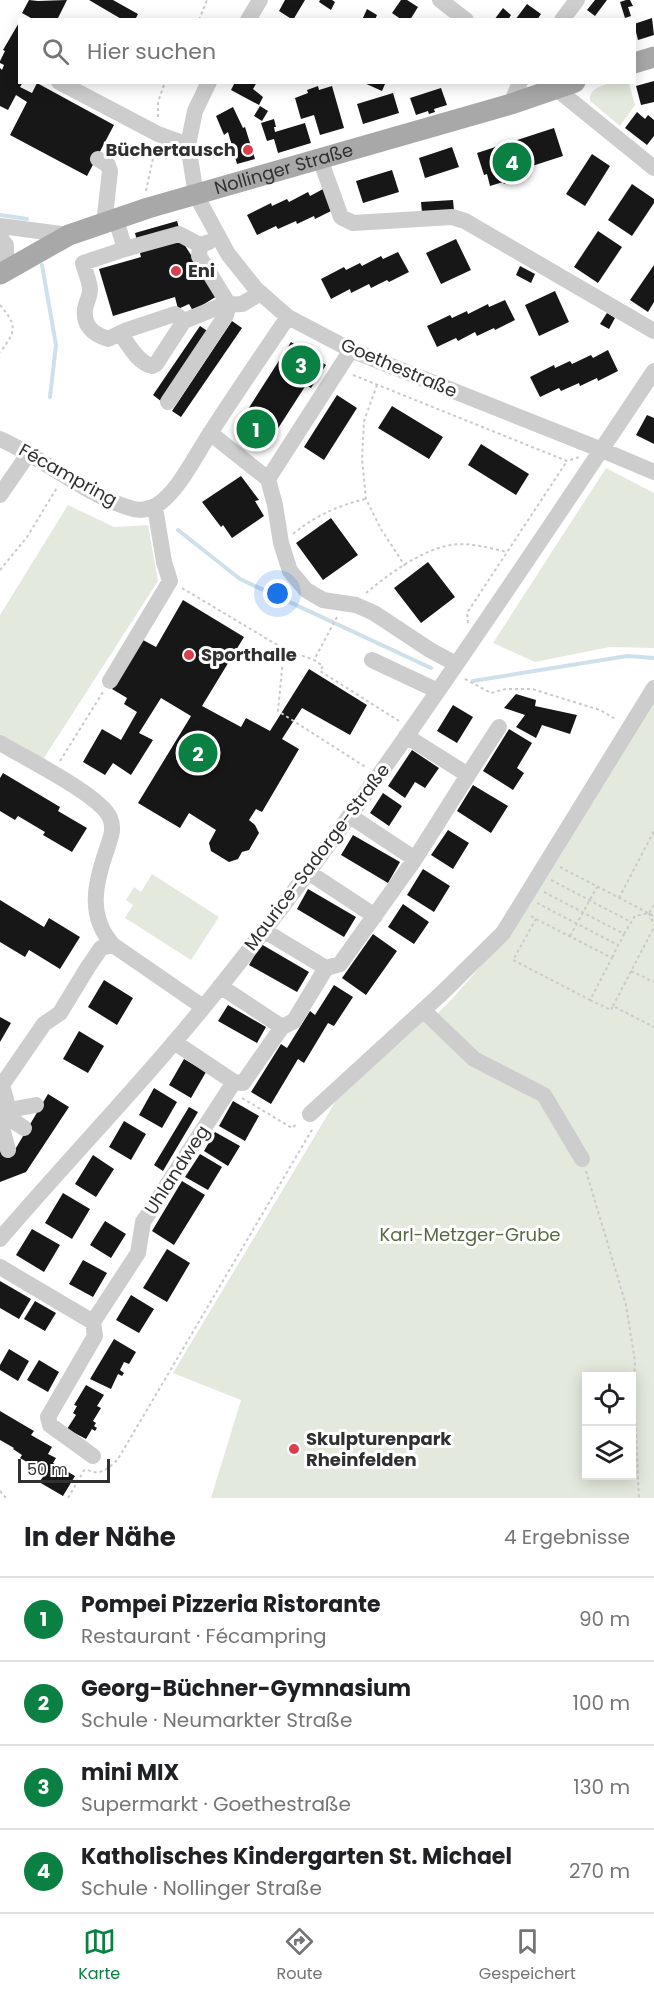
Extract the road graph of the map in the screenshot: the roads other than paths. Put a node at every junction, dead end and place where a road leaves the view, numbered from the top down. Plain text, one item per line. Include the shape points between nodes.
1 (260, 0) edge
2 (440, 0) edge
3 (577, 0) edge
4 (249, 18) edge
5 (463, 18) edge
6 (564, 18) edge
7 (654, 57) edge
8 (636, 62) edge
9 (63, 84) edge
10 (208, 84) edge
11 (519, 84) edge
12 (559, 85) edge
13 (511, 104) junction
14 (188, 145) junction
15 (98, 159) dead end
16 (320, 159) junction
17 (654, 168) edge
18 (196, 195) junction
19 (110, 222) junction
20 (0, 226) edge
21 (69, 235) junction
22 (0, 238) edge
23 (221, 239) junction
24 (200, 244) junction
25 (125, 249) junction
26 (2, 269) edge
27 (261, 293) junction
28 (229, 305) junction
29 (288, 317) junction
30 (184, 321) junction
31 (654, 331) edge
32 (120, 333) junction
33 (351, 350) junction
34 (654, 371) edge
35 (168, 402) dead end
36 (210, 433) junction
37 (0, 439) edge
38 (602, 450) junction
39 (29, 453) junction
40 (654, 472) edge
41 (268, 479) junction
42 (0, 495) edge
43 (155, 507) junction
44 (372, 660) dead end
45 (454, 668) junction
46 (110, 681) road end
47 (654, 688) edge
48 (438, 691) junction
49 (499, 727) dead end
50 (409, 732) junction
51 (0, 743) edge
52 (468, 775) junction
53 (350, 816) junction
54 (415, 859) junction
55 (308, 872) junction
56 (375, 916) junction
57 (263, 930) junction
58 (113, 945) junction
59 (326, 968) junction
60 (220, 986) junction
61 (203, 1007) junction
62 (423, 1010) junction
63 (282, 1027) junction
64 (174, 1042) junction
65 (1, 1086) edge
66 (232, 1086) junction
67 (36, 1106) dead end
68 (4, 1116) edge
69 (313, 1119) road end
70 (24, 1128) dead end
71 (8, 1150) dead end
72 (582, 1159) road end
73 (2, 1234) edge
74 (0, 1267) edge
75 (93, 1322) junction
76 (89, 1462) road end

1 - 4 street
2 - 5 street
3 - 6 street
7 - 8 main road
9 - 14 street via 158,134
10 - 14 street via 195,111
11 - 13 street
12 - 13 main road, Nollinger Straße
12 - 17 street
13 - 16 main road, Nollinger Straße
14 - 18 street
15 - 19 street via 110,171
16 - 18 main road, Nollinger Straße
16 - 31 street via 342,217 354,224 452,217 465,221
18 - 19 main road, Nollinger Straße
18 - 23 street, Goethestraße
19 - 21 main road, Nollinger Straße
19 - 25 street
20 - 21 street
21 - 26 main road, Nollinger Straße
22 - 26 street via 6,245
23 - 24 street
23 - 27 street, Goethestraße via 228,254
24 - 25 street via 179,234
24 - 28 street via 199,256
25 - 32 street via 83,263 90,290 85,309 90,331 108,339
27 - 28 street via 242,304
27 - 29 street, Goethestraße
28 - 30 street
28 - 35 street
29 - 33 street, Goethestraße
29 - 36 street
30 - 32 street via 175,314
30 - 32 street via 152,366 139,359
33 - 38 street, Goethestraße
33 - 41 street
34 - 38 street, Maurice-Sadorge-Straße
36 - 41 street
36 - 43 street via 179,481
37 - 39 street, Fécampring
38 - 40 street, Goethestraße
38 - 45 street, Maurice-Sadorge-Straße
39 - 42 street
39 - 43 street, Fécampring via 131,508
41 - 45 street via 290,571 306,590 323,600 356,605 374,613
43 - 46 street via 170,581
44 - 48 street
45 - 48 street, Maurice-Sadorge-Straße
47 - 62 street via 546,869 503,933
48 - 50 street, Maurice-Sadorge-Straße
49 - 52 street, Uhlandweg
50 - 52 street
50 - 53 street, Maurice-Sadorge-Straße
51 - 58 street via 94,800 110,818 112,832 96,887 97,918
52 - 54 street, Uhlandweg
53 - 54 street
53 - 55 street, Maurice-Sadorge-Straße
54 - 56 street, Uhlandweg
55 - 56 street
55 - 57 street, Maurice-Sadorge-Straße
56 - 59 street, Uhlandweg via 340,964
57 - 59 street
57 - 60 street, Maurice-Sadorge-Straße
58 - 61 street
58 - 65 street via 101,948 60,1013 44,1024
59 - 63 street, Uhlandweg via 294,1021
60 - 61 street, Maurice-Sadorge-Straße
60 - 63 street
61 - 64 street, Maurice-Sadorge-Straße
62 - 69 street
62 - 72 street via 474,1059 544,1095
63 - 66 street, Uhlandweg via 243,1083
64 - 66 street
64 - 73 street, Maurice-Sadorge-Straße
65 - 68 street
66 - 75 street, Uhlandweg via 143,1222 138,1253
67 - 68 street
68 - 70 street
68 - 71 street
74 - 75 street
75 - 76 street, Uhlandweg via 95,1336 48,1417 50,1425

